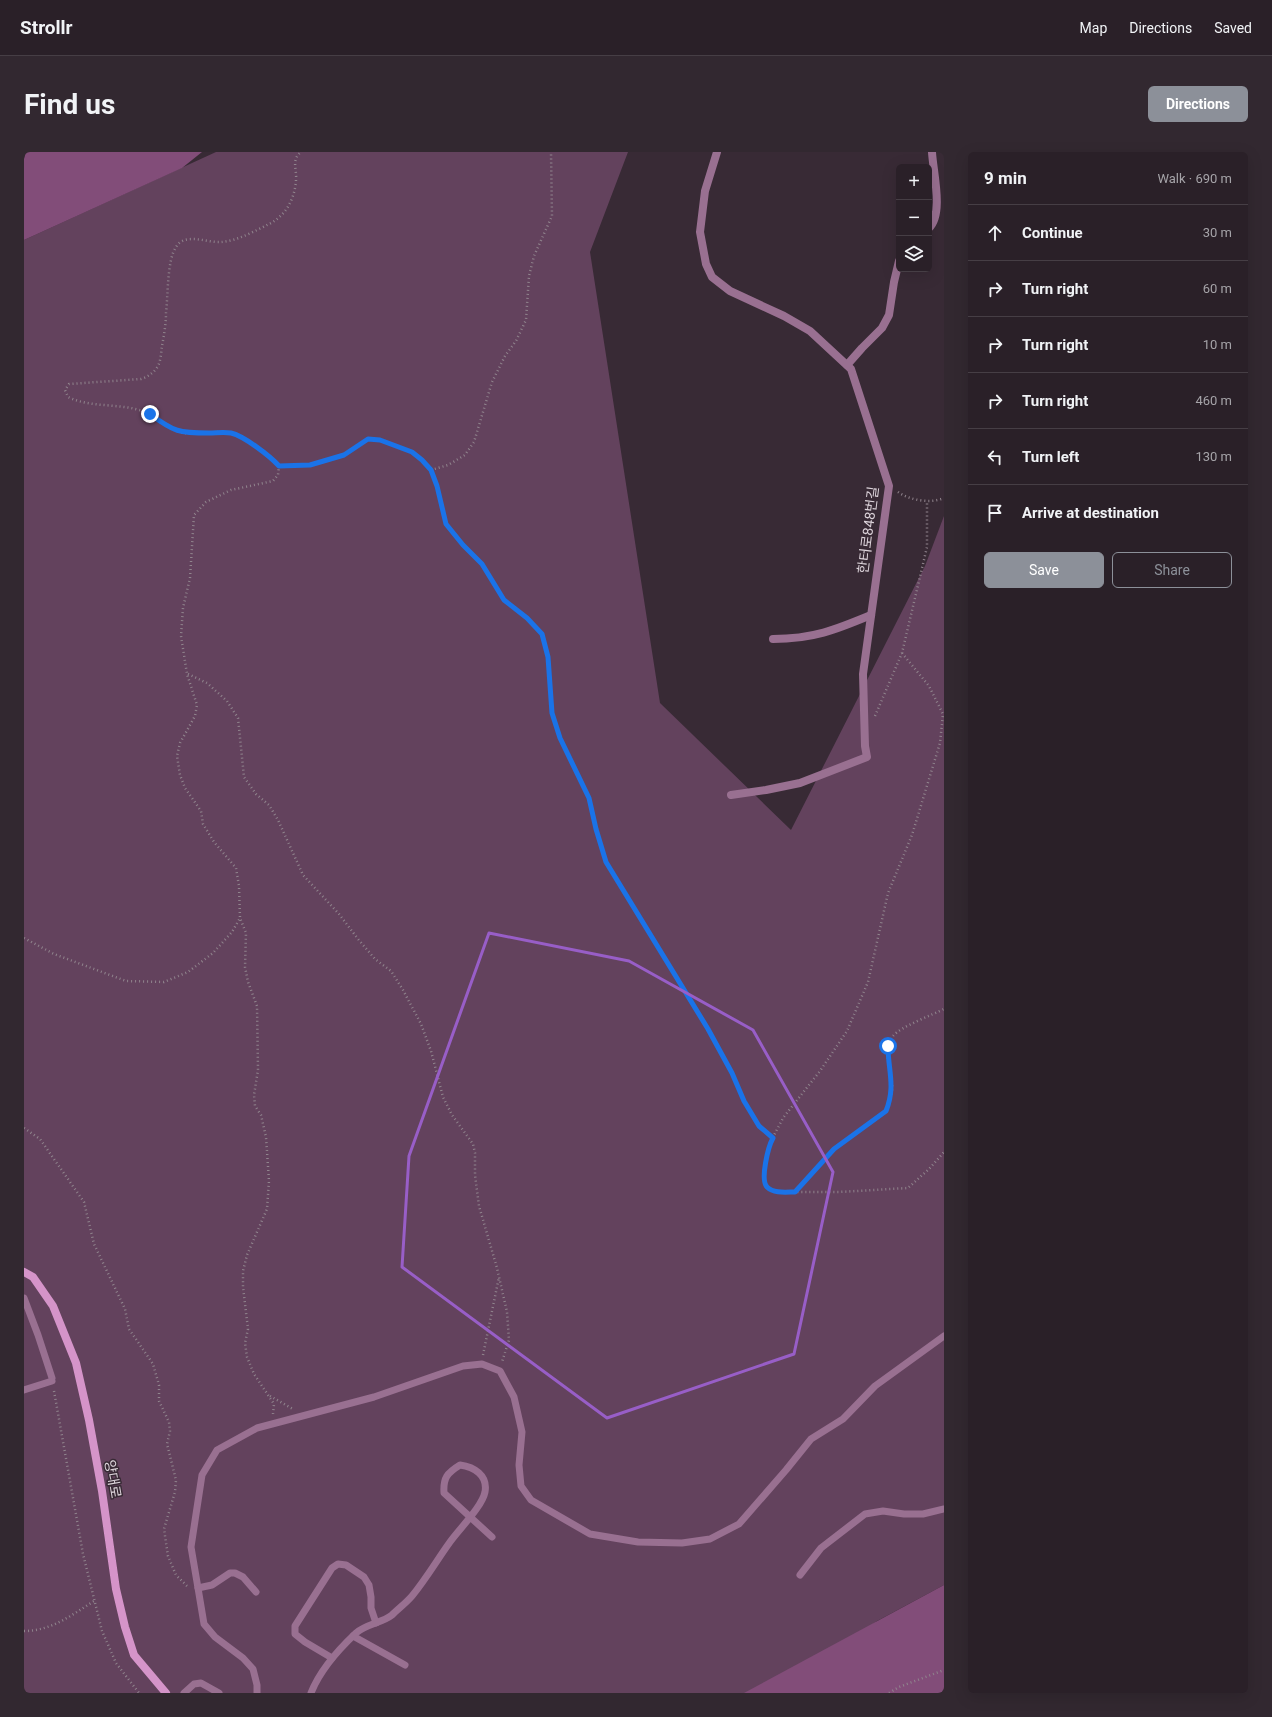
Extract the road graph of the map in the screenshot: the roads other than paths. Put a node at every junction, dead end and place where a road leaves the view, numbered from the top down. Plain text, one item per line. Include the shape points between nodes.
1 (717, 152) edge
2 (932, 152) edge
3 (932, 225) edge
4 (896, 272) edge
5 (847, 366) junction
6 (871, 615) junction
7 (773, 639) dead end
8 (731, 794) dead end
9 (24, 1272) edge
10 (24, 1298) edge
11 (27, 1316) edge
12 (944, 1336) edge
13 (24, 1389) edge
14 (944, 1509) edge
15 (470, 1516) junction
16 (492, 1537) dead end
17 (800, 1576) dead end
18 (198, 1588) junction
19 (256, 1592) dead end
20 (376, 1623) junction
21 (353, 1636) junction
22 (332, 1658) junction
23 (405, 1664) dead end
24 (166, 1693) edge
25 (184, 1693) edge
26 (219, 1693) edge
27 (256, 1693) edge
28 (311, 1693) edge

1 - 5 street, 한터로848번길 via 705,191 700,232 706,264 712,277 730,291 810,331
2 - 3 street via 938,213
4 - 5 street via 889,315 882,328
5 - 6 street, 한터로848번길 via 889,486
6 - 7 street via 830,632 796,639
6 - 8 street, 한터로848번길 via 863,674 867,757 800,783
9 - 24 street, 양대로 via 33,1277 53,1306 76,1363 102,1491 124,1627 134,1655
10 - 11 lane
11 - 13 lane via 52,1380
12 - 18 lane via 875,1386 843,1419 811,1439 739,1524 710,1538 682,1543 638,1542 590,1534 531,1500 521,1486 519,1465 522,1432 514,1397 500,1371 482,1364 463,1366 374,1397 257,1428 217,1450 202,1475 191,1547
14 - 17 lane via 923,1514 883,1511 864,1514 821,1548
15 - 15 lane via 485,1492 484,1480 479,1472 470,1466 460,1465 446,1476 444,1494
15 - 16 lane
15 - 20 lane via 411,1597 390,1616
18 - 19 lane via 212,1585 230,1573 235,1573 243,1576
18 - 27 lane via 204,1624 215,1637 253,1669
20 - 21 lane
20 - 22 lane via 371,1608 369,1585 364,1577 346,1565 338,1564 332,1568 295,1626 295,1634
21 - 22 lane
21 - 23 lane
22 - 28 lane
25 - 26 lane via 194,1684 201,1683

